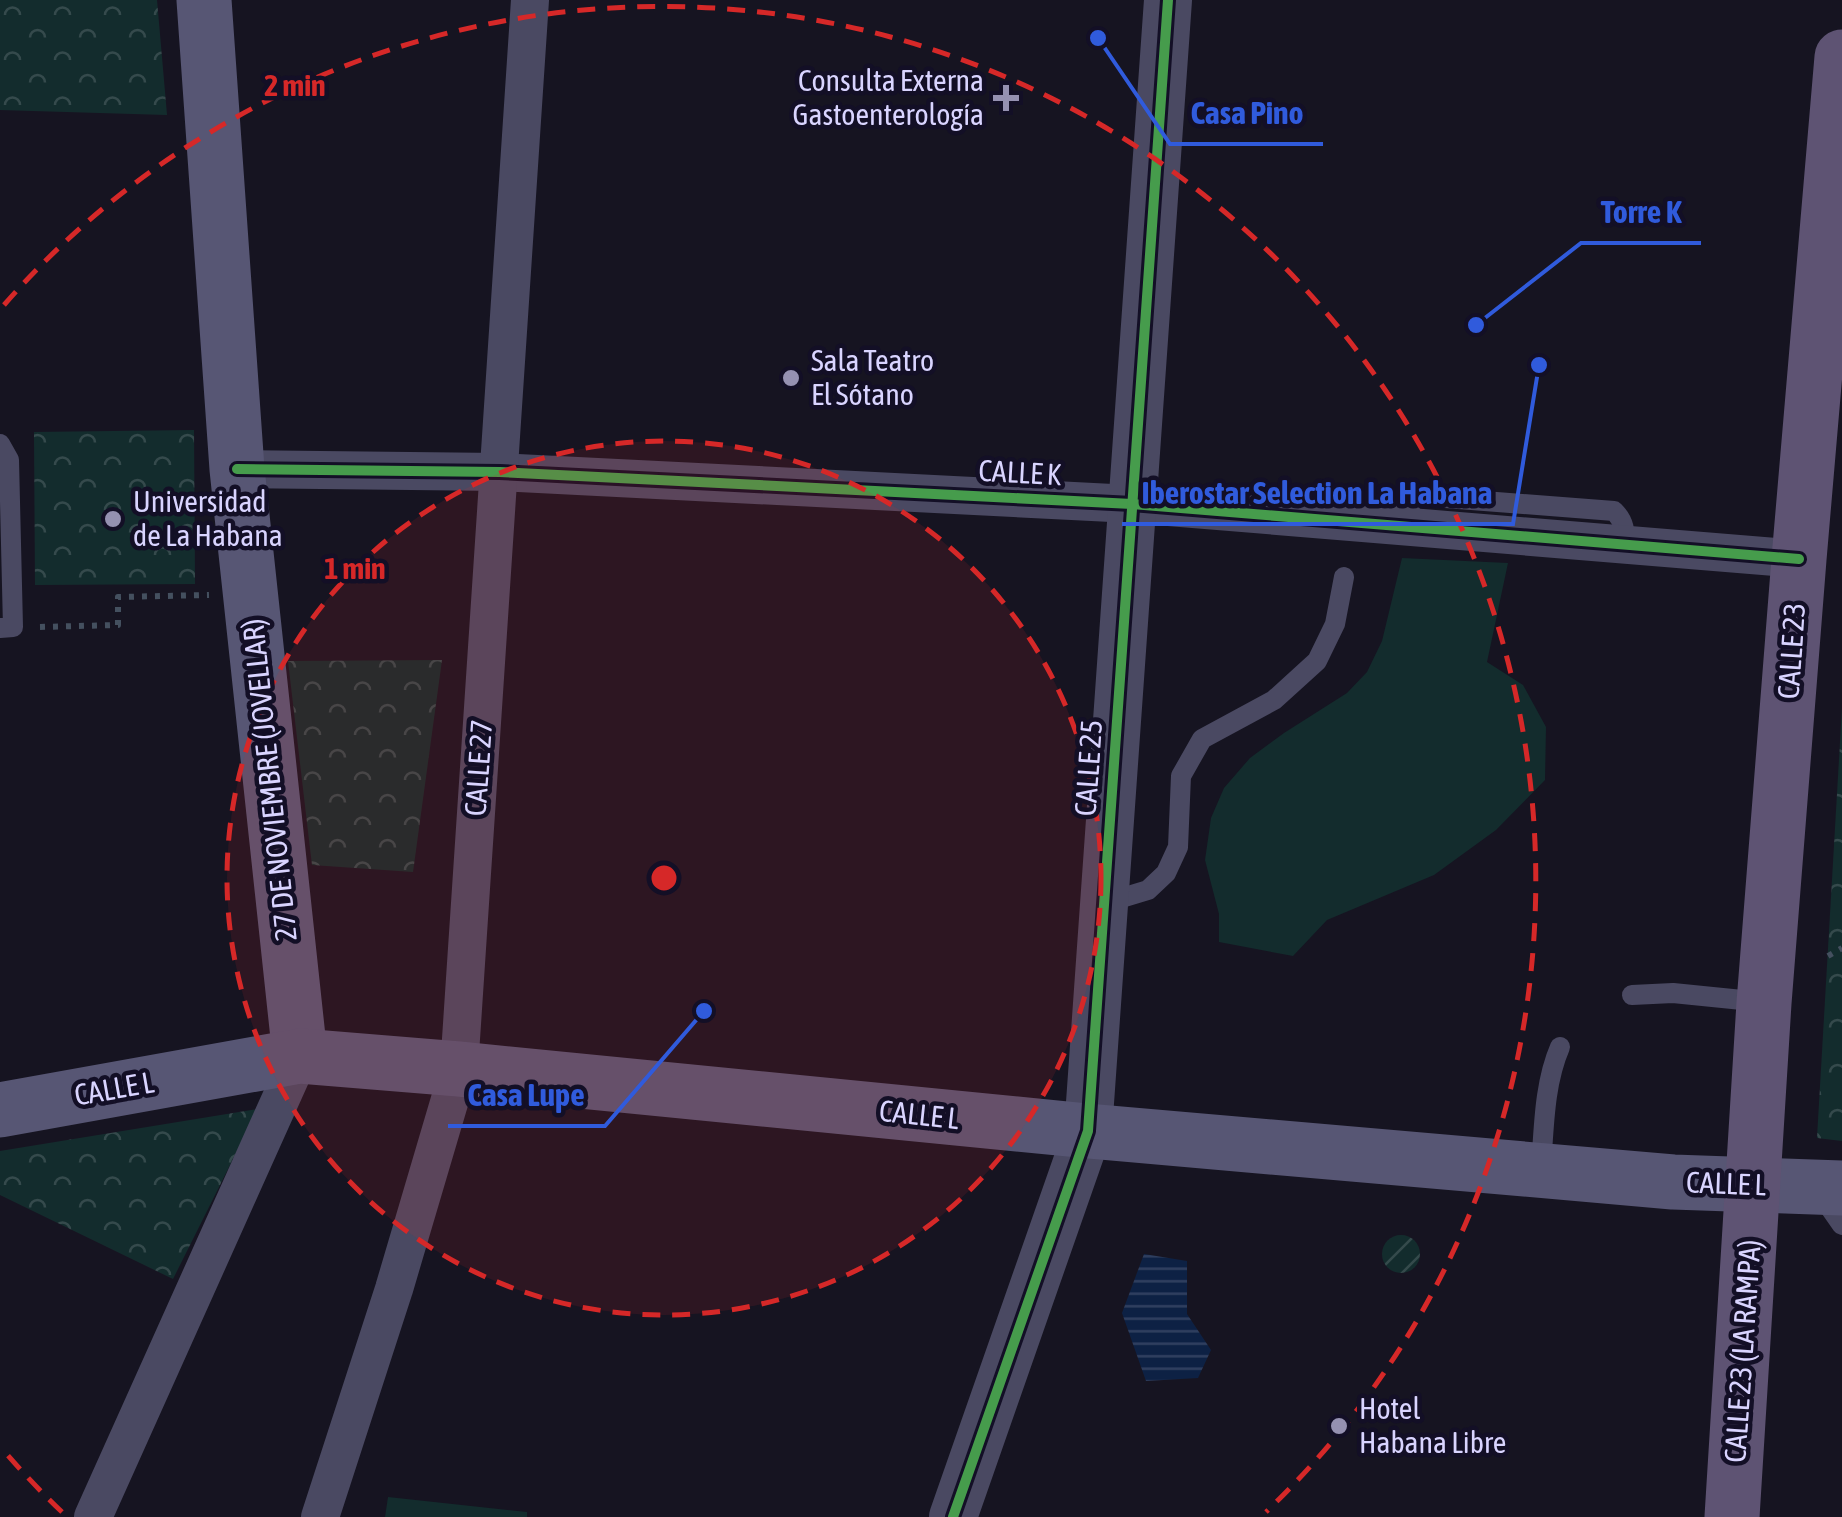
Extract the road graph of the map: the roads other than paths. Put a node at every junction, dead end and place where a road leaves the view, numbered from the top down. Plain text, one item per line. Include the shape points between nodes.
1 (204, 0) edge
2 (530, 0) edge
3 (1168, 0) edge
4 (1842, 57) edge
5 (0, 444) edge
6 (237, 469) junction
7 (500, 472) junction
8 (1132, 504) junction
9 (1799, 559) junction
10 (1344, 577) dead end
11 (7, 628) edge
12 (1105, 903) junction
13 (1632, 995) dead end
14 (1764, 1003) junction
15 (1560, 1047) dead end
16 (300, 1056) junction
17 (459, 1070) junction
18 (0, 1110) edge
19 (1088, 1132) junction
20 (1541, 1170) junction
21 (1752, 1185) junction
22 (1833, 1200) edge
23 (93, 1517) edge
24 (320, 1517) edge
25 (953, 1517) edge
26 (1732, 1517) edge

1 - 6 main road, 27 DE NOVIEMBRE (JOVELLAR)
2 - 7 street, CALLE 27
3 - 8 street, CALLE 25
4 - 9 main road, CALLE 23
5 - 11 lane via 9,460
6 - 7 street, CALLE K
6 - 16 main road, 27 DE NOVIEMBRE (JOVELLAR)
7 - 8 street, CALLE K
7 - 17 street, CALLE 27
8 - 9 street, CALLE K
8 - 12 street, CALLE 25
9 - 14 main road, CALLE 23
10 - 12 lane via 1335,624 1317,661 1274,700 1202,740 1180,776 1178,846 1166,874 1148,890
12 - 19 street, CALLE 25
13 - 14 lane
14 - 21 main road, CALLE 23
15 - 20 lane
16 - 17 main road, CALLE L
16 - 18 main road, CALLE L
16 - 23 street
17 - 19 main road, CALLE L
17 - 24 street, CALLE 27
19 - 20 main road, CALLE L
19 - 25 street, CALLE 25
20 - 21 main road, CALLE L
21 - 22 main road, CALLE L
21 - 26 main road, CALLE 23 (LA RAMPA)

